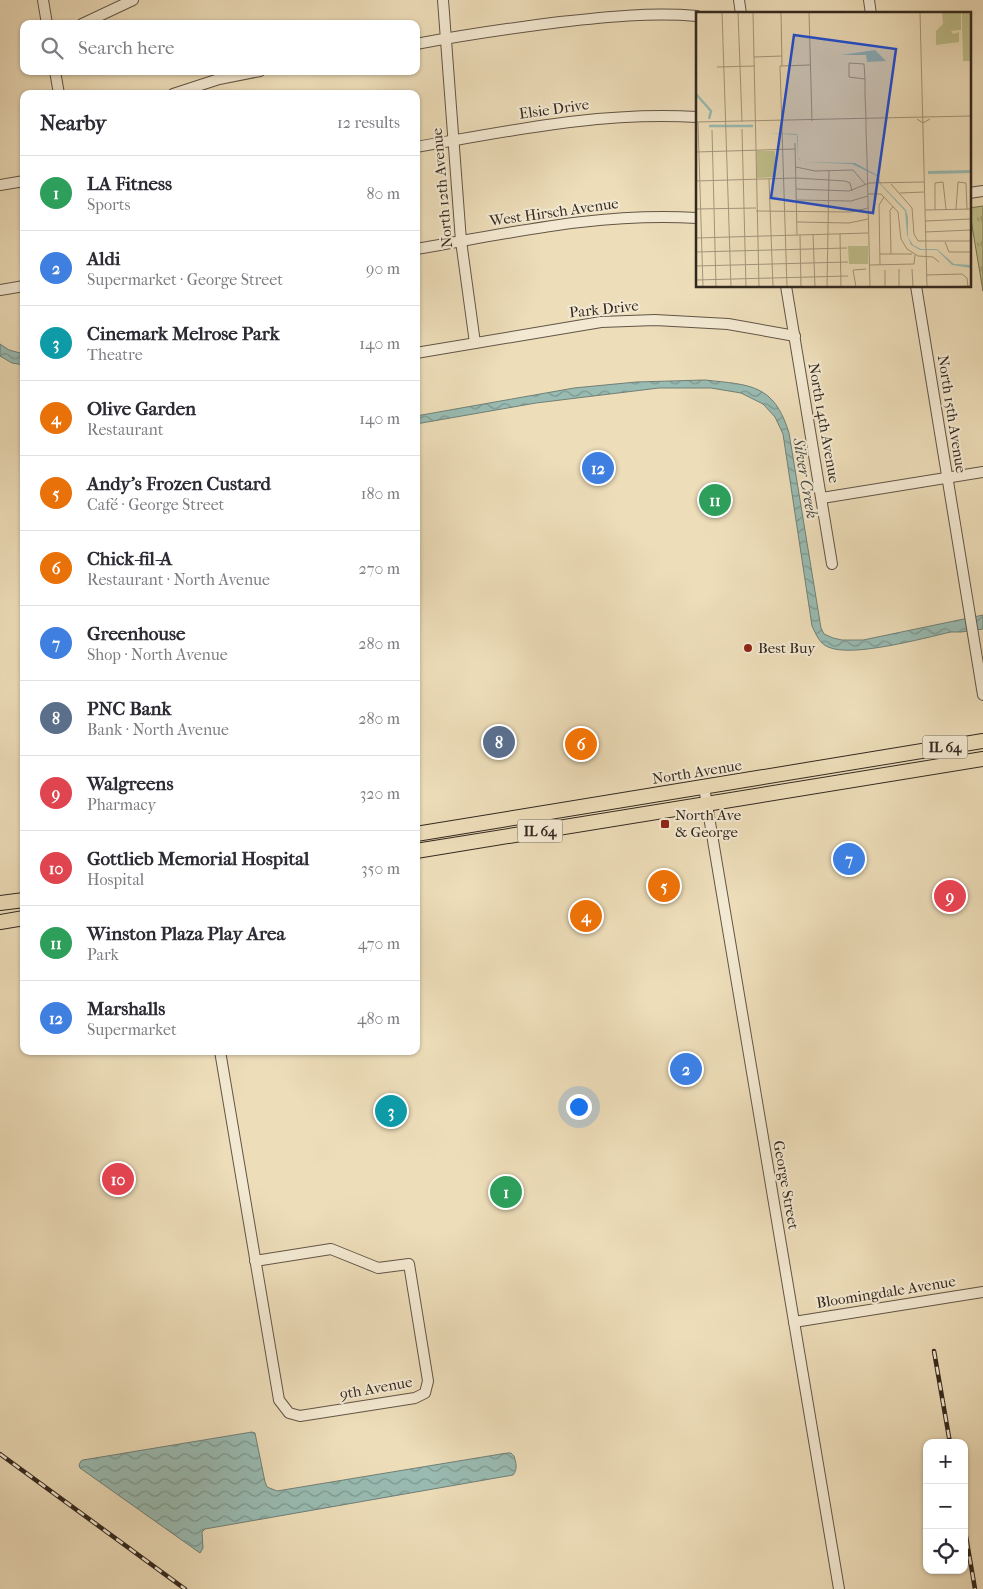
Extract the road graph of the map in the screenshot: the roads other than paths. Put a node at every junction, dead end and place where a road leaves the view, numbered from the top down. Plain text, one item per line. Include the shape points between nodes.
1 (43, 0) edge
2 (133, 0) edge
3 (443, 0) edge
4 (696, 16) edge
5 (46, 20) edge
6 (90, 20) edge
7 (445, 39) junction
8 (420, 43) edge
9 (56, 75) edge
10 (240, 75) edge
11 (58, 90) edge
12 (185, 90) edge
13 (696, 117) edge
14 (453, 140) junction
15 (420, 146) edge
16 (20, 182) edge
17 (0, 185) edge
18 (983, 191) edge
19 (970, 193) edge
20 (696, 218) edge
21 (461, 241) junction
22 (420, 248) edge
23 (20, 287) edge
24 (786, 288) edge
25 (916, 288) edge
26 (0, 290) edge
27 (794, 336) junction
28 (475, 343) junction
29 (420, 352) edge
30 (983, 472) edge
31 (947, 478) junction
32 (822, 498) junction
33 (832, 564) dead end
34 (983, 695) edge
35 (983, 741) edge
36 (983, 759) edge
37 (704, 787) junction
38 (707, 804) junction
39 (420, 833) edge
40 (420, 850) edge
41 (20, 901) edge
42 (0, 904) edge
43 (20, 919) edge
44 (0, 922) edge
45 (221, 1055) edge
46 (255, 1261) junction
47 (983, 1292) edge
48 (794, 1322) junction
49 (839, 1589) edge

1 - 5 street
2 - 6 street
3 - 7 street, North 12th Avenue
4 - 7 street via 620,15
7 - 8 street
7 - 14 street, North 12th Avenue
9 - 11 street
10 - 12 street
13 - 14 street, Elsie Drive via 628,116 579,120
14 - 15 street, Elsie Drive
14 - 21 street, North 12th Avenue
16 - 17 street
18 - 19 street
20 - 21 street, West Hirsch Avenue via 600,219
21 - 22 street, West Hirsch Avenue
21 - 28 street, North 12th Avenue
23 - 26 street
24 - 27 street, North 14th Avenue
25 - 31 street, North 15th Avenue
27 - 28 street, Park Drive via 728,324 655,320 601,322
27 - 32 street, North 14th Avenue
28 - 29 street, Park Drive
30 - 31 street
31 - 32 street
31 - 34 street, North 15th Avenue
32 - 33 street, North 14th Avenue
35 - 37 main road, North Avenue / IL 64
36 - 38 main road, IL 64
37 - 38 street, George Street
37 - 39 main road, North Avenue / IL 64
38 - 40 main road, IL 64
38 - 48 street, George Street
41 - 42 main road
43 - 44 main road
45 - 46 street, 9th Avenue
46 - 46 street, 9th Avenue via 278,1400 289,1413 300,1416 415,1398 425,1393 428,1381 409,1264 378,1268 332,1249
47 - 48 street, Bloomingdale Avenue
48 - 49 street, George Street

